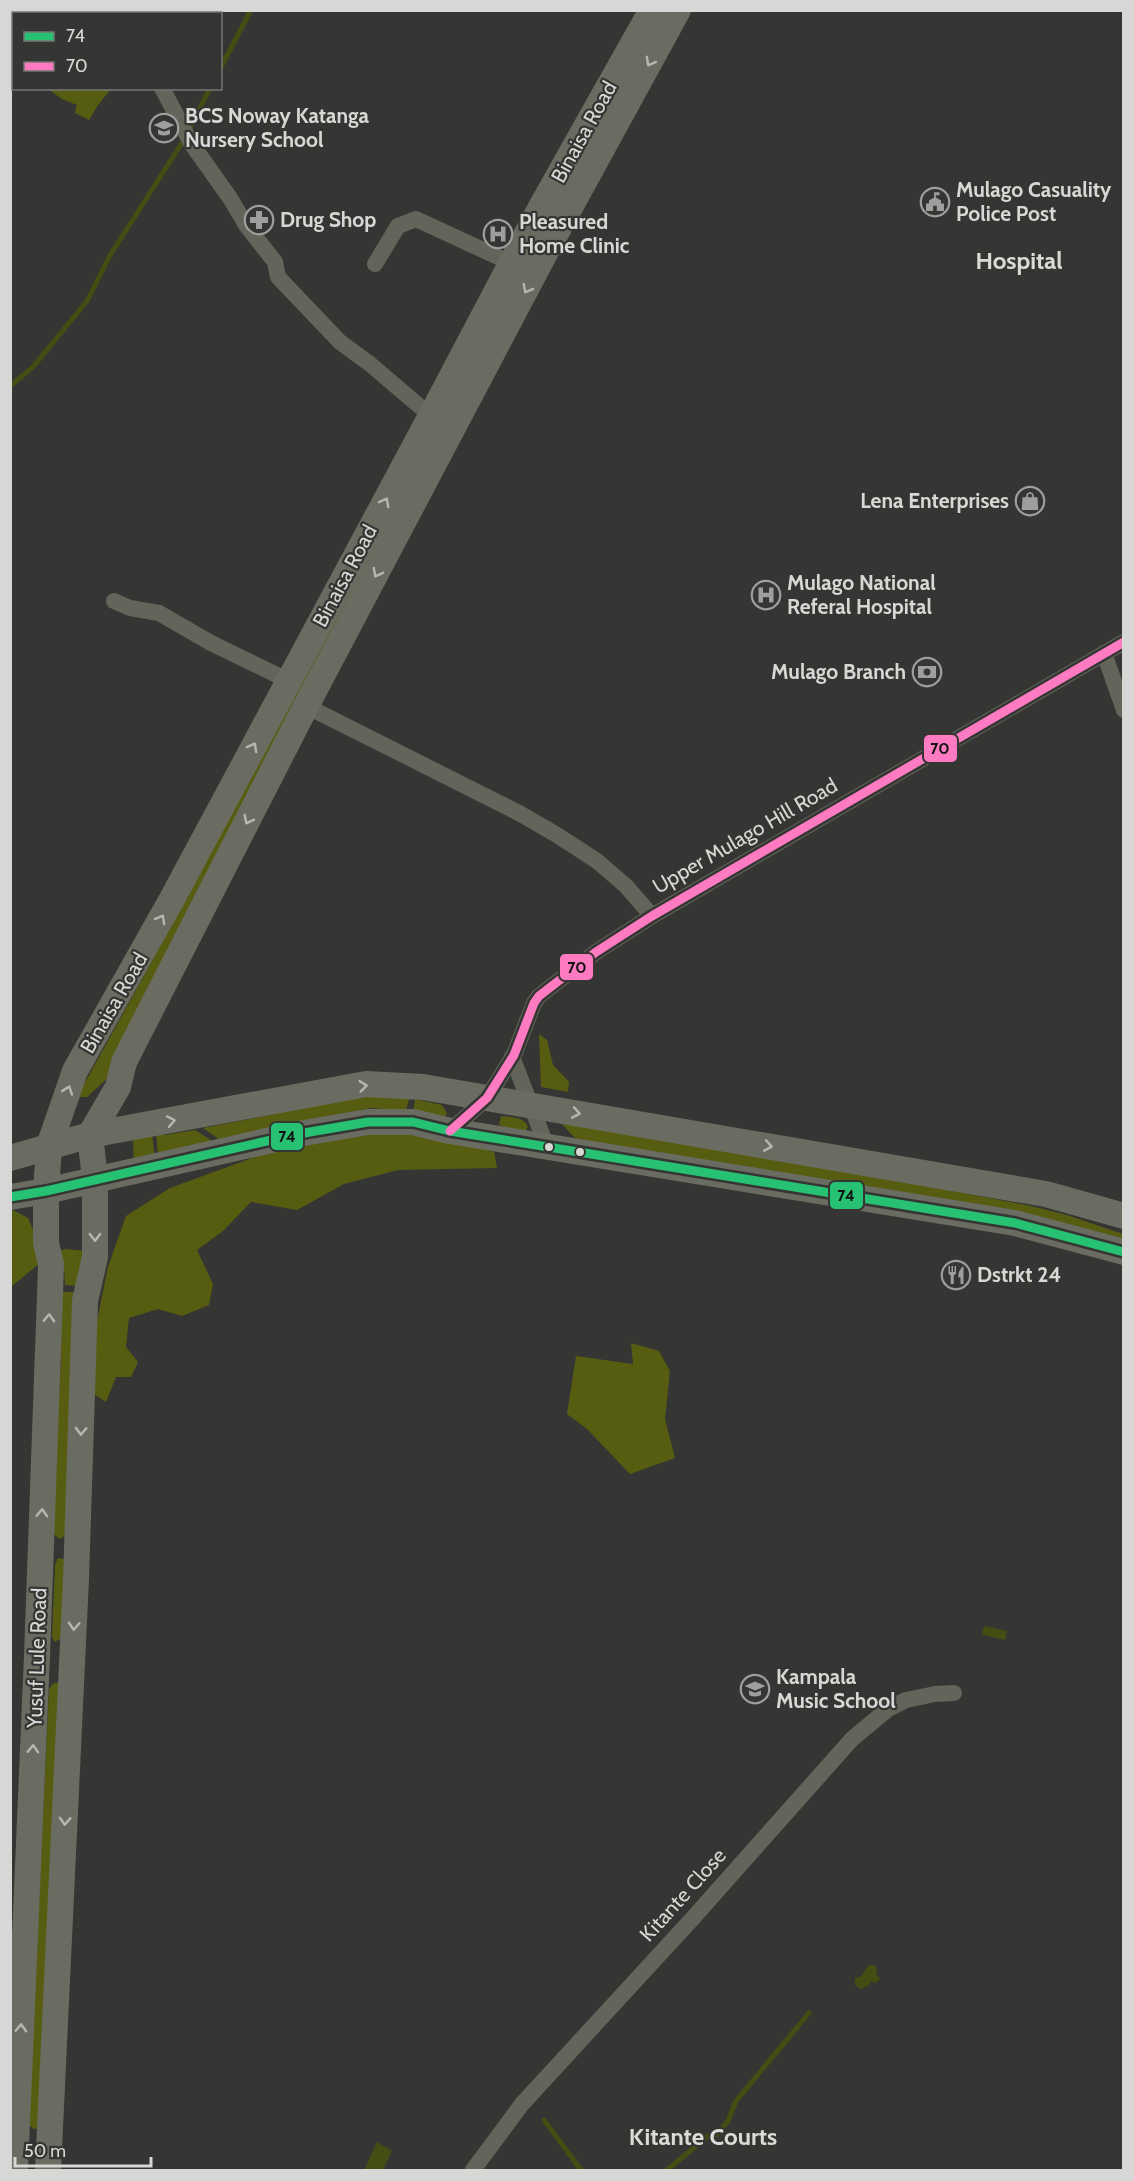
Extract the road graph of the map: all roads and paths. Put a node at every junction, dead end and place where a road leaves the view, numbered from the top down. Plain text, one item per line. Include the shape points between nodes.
1 (652, 10) edge
2 (678, 10) edge
3 (163, 90) edge
4 (511, 263) junction
5 (375, 264) dead end
6 (431, 416) junction
7 (114, 601) dead end
8 (1124, 642) edge
9 (1104, 653) junction
10 (288, 681) junction
11 (306, 706) junction
12 (1124, 710) edge
13 (652, 916) junction
14 (512, 1057) junction
15 (487, 1098) junction
16 (531, 1106) junction
17 (450, 1131) junction
18 (90, 1136) junction
19 (49, 1146) junction
20 (547, 1147) junction
21 (10, 1158) edge
22 (94, 1179) junction
23 (1017, 1188) junction
24 (46, 1191) junction
25 (10, 1197) edge
26 (1124, 1216) edge
27 (1015, 1223) junction
28 (1124, 1252) edge
29 (41, 1547) junction
30 (76, 1551) junction
31 (37, 1656) junction
32 (73, 1661) junction
33 (954, 1693) dead end
34 (51, 2138) junction
35 (17, 2140) junction
36 (15, 2170) edge
37 (48, 2170) edge
38 (473, 2170) edge

1 - 4 main road, Binaisa Road
2 -> 11 main road, Binaisa Road
3 - 6 street via 191,143 276,262 278,278 340,342
4 - 5 street via 416,219 398,226
4 - 6 main road, Binaisa Road
10 -> 6 main road, Binaisa Road
7 - 10 street via 159,613 211,644
8 - 9 street, Upper Mulago Hill Road
9 - 12 street
9 - 13 street, Upper Mulago Hill Road
19 -> 10 main road, Binaisa Road via 75,1071
11 - 13 street via 557,835 619,879
11 -> 18 main road, Binaisa Road via 124,1062 118,1087
13 - 14 street, Upper Mulago Hill Road via 539,996
14 - 15 street, Upper Mulago Hill Road
14 - 16 street
15 - 16 main road
15 - 17 street, Upper Mulago Hill Road
18 -> 15 main road via 366,1084 423,1087
16 - 20 street
16 -> 23 main road
17 - 20 main road
17 - 22 main road via 413,1122 368,1122
18 - 19 main road
18 - 22 main road, Yusuf Lule Road
19 - 21 main road
19 - 24 main road, Yusuf Lule Road
20 - 27 main road
22 - 24 main road
22 -> 30 main road, Yusuf Lule Road via 95,1257 85,1301
23 - 26 main road
23 - 27 main road
24 - 25 main road
29 -> 24 main road, Yusuf Lule Road via 51,1264 46,1243
27 - 28 main road
29 - 30 main road
29 - 31 main road, Yusuf Lule Road
30 -> 32 main road, Yusuf Lule Road
31 - 32 main road
35 -> 31 main road, Yusuf Lule Road
32 -> 34 main road, Yusuf Lule Road
33 - 38 street, Kitante Close via 906,1700 888,1709 852,1739 522,2104
34 - 35 main road
34 - 37 main road, Yusuf Lule Road
35 - 36 main road, Yusuf Lule Road

